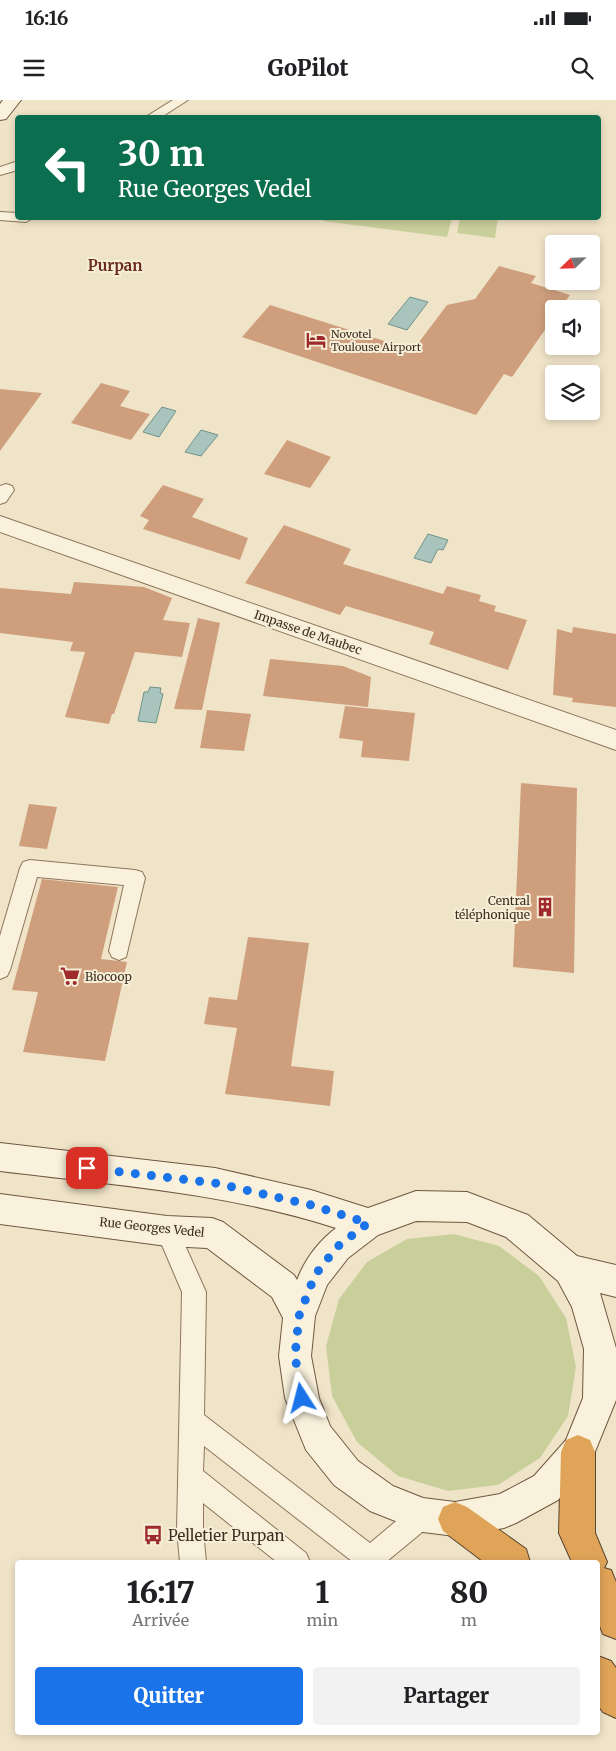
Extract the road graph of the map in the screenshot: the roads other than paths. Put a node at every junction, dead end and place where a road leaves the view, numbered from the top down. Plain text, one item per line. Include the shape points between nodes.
1 (12, 100) edge
2 (182, 100) edge
3 (0, 115) edge
4 (155, 115) edge
5 (15, 166) edge
6 (0, 172) edge
7 (0, 216) edge
8 (15, 217) edge
9 (0, 524) edge
10 (616, 740) edge
11 (119, 951) dead end
12 (0, 970) edge
13 (0, 1157) edge
14 (0, 1209) edge
15 (368, 1223) junction
16 (167, 1231) junction
17 (569, 1270) junction
18 (616, 1281) edge
19 (299, 1316) junction
20 (608, 1391) edge
21 (192, 1421) junction
22 (578, 1452) junction
23 (191, 1477) junction
24 (439, 1517) junction
25 (375, 1556) edge
26 (193, 1560) edge
27 (295, 1560) edge
28 (510, 1560) edge
29 (588, 1560) edge
30 (600, 1588) edge
31 (616, 1621) edge
32 (600, 1677) edge
33 (616, 1699) edge

1 - 3 main road
2 - 4 lane
5 - 6 lane
7 - 8 lane
9 - 10 main road, Impasse de Maubec
11 - 12 lane via 135,878 30,868
13 - 15 main road via 215,1183 311,1205
14 - 16 main road, Rue Georges Vedel
15 - 17 main road via 416,1206 467,1207 517,1226
15 - 19 main road via 337,1247 315,1275
16 - 19 main road, Rue Georges Vedel via 212,1234 283,1286
16 - 21 lane via 194,1292
17 - 18 main road
17 - 20 main road via 587,1301
19 - 24 main road via 295,1356 302,1398 318,1438 346,1473 382,1499
20 - 22 main road
21 - 23 lane
21 - 25 lane via 334,1531
22 - 24 main road via 546,1488 504,1511
22 - 29 highway via 577,1533
23 - 26 lane
23 - 27 lane
24 - 25 lane
24 - 28 highway
30 - 31 highway
32 - 33 highway

